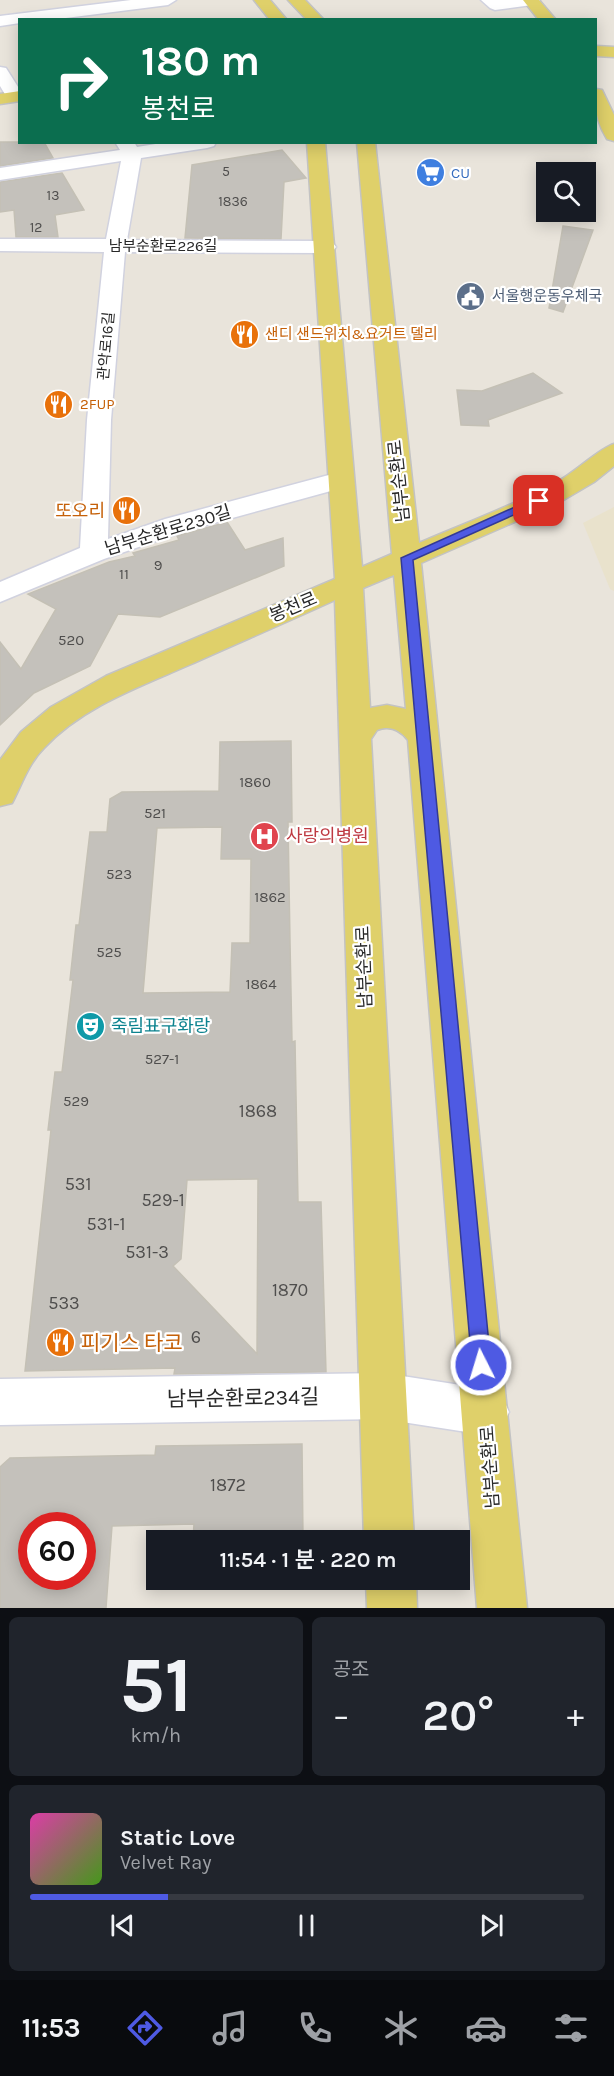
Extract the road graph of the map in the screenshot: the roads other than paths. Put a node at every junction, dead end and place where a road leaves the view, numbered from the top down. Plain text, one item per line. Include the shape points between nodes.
1 (168, 0) edge
2 (262, 0) edge
3 (296, 0) edge
4 (531, 0) edge
5 (492, 2) edge
6 (92, 4) edge
7 (277, 18) edge
8 (316, 18) edge
9 (546, 18) edge
10 (0, 21) edge
11 (597, 51) edge
12 (614, 52) edge
13 (0, 72) edge
14 (597, 96) edge
15 (11, 97) edge
16 (614, 135) edge
17 (181, 144) edge
18 (316, 144) edge
19 (366, 144) edge
20 (128, 148) edge
21 (0, 174) edge
22 (0, 245) edge
23 (115, 246) junction
24 (326, 247) junction
25 (614, 452) edge
26 (340, 480) junction
27 (94, 553) junction
28 (407, 558) junction
29 (350, 583) junction
30 (0, 593) edge
31 (424, 740) junction
32 (355, 741) junction
33 (0, 794) edge
34 (383, 1396) junction
35 (0, 1401) edge
36 (486, 1412) junction
37 (389, 1530) edge
38 (391, 1590) edge
39 (392, 1608) edge
40 (502, 1608) edge

1 - 6 street
2 - 7 main road
3 - 8 main road
4 - 5 street
4 - 9 main road
6 - 10 street
11 - 12 main road
13 - 15 street
14 - 16 main road
17 - 20 street
18 - 24 main road, 남부순환로
19 - 28 main road, 남부순환로
20 - 21 street
20 - 23 street, 관악로16길
22 - 23 street, 남부순환로226길
23 - 24 street, 남부순환로226길
23 - 27 street, 관악로16길 via 99,420
24 - 26 main road, 남부순환로
25 - 28 main road, 봉천로 via 577,483
26 - 27 street, 남부순환로230길 via 175,525
26 - 29 main road, 남부순환로
27 - 30 street, 남부순환로230길
28 - 29 main road, 봉천로
28 - 31 main road, 남부순환로
29 - 32 main road, 남부순환로
29 - 33 main road, 봉천로 via 81,703 50,723 25,747
31 - 32 main road via 408,720 388,716 361,726
31 - 36 main road, 남부순환로
32 - 34 main road, 남부순환로
34 - 35 street, 남부순환로234길
34 - 36 street, 남부순환로234길
34 - 37 main road, 남부순환로
36 - 40 main road, 남부순환로
38 - 39 main road

